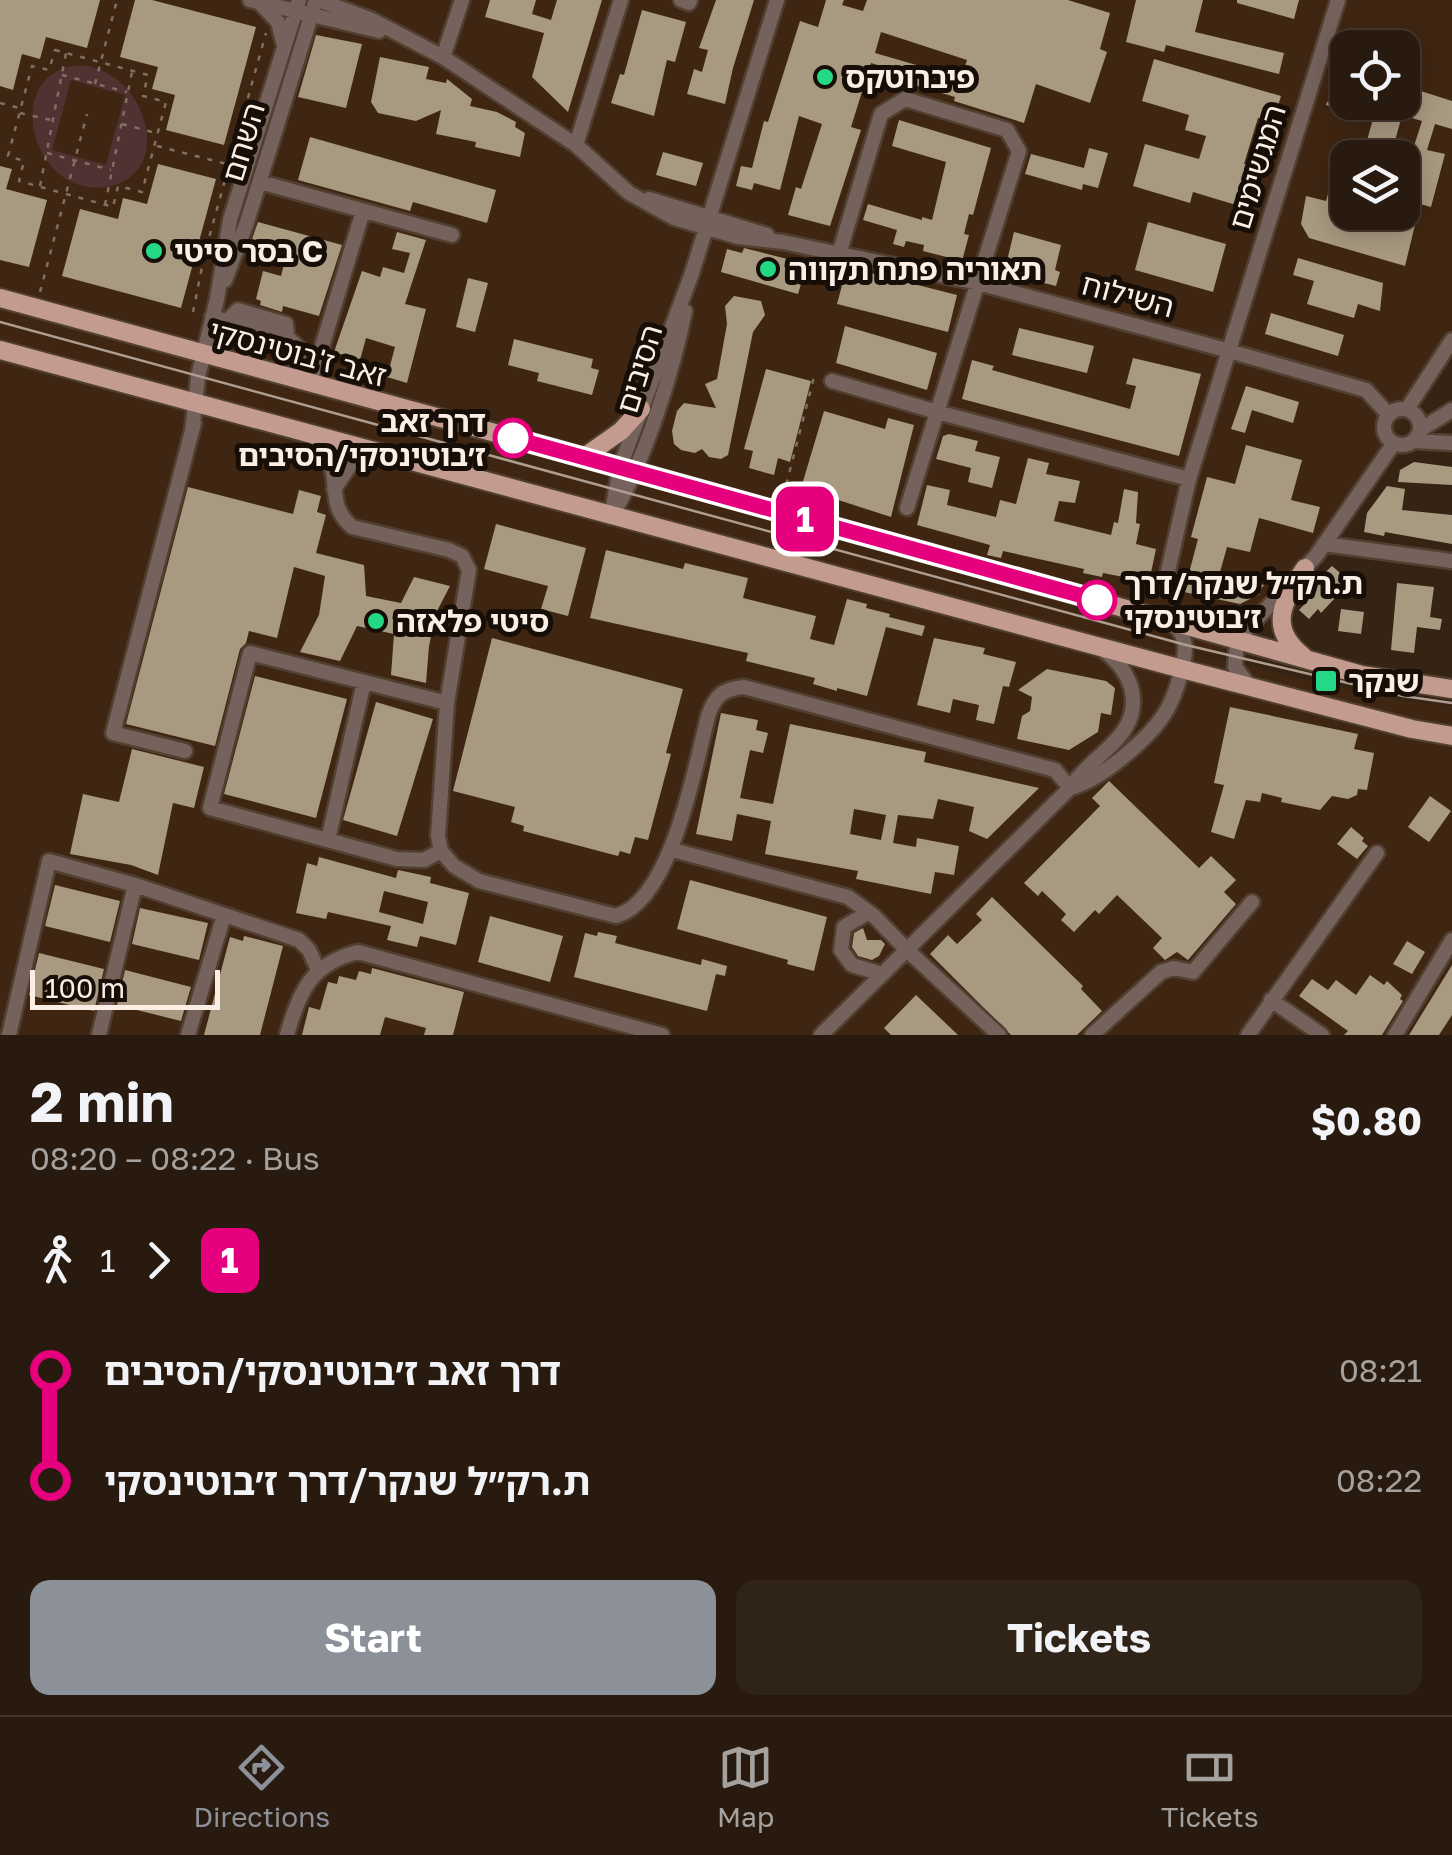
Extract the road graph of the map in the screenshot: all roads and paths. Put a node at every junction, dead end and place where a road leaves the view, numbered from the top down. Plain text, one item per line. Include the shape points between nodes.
1 (117, 0) edge
2 (462, 0) edge
3 (621, 0) edge
4 (681, 0) edge
5 (690, 0) edge
6 (777, 0) edge
7 (1338, 0) edge
8 (254, 1) edge
9 (298, 5) edge
10 (316, 5) edge
11 (270, 12) junction
12 (284, 46) junction
13 (66, 53) junction
14 (443, 57) junction
15 (101, 62) junction
16 (133, 70) junction
17 (62, 75) junction
18 (95, 84) junction
19 (128, 92) junction
20 (0, 103) edge
21 (20, 110) junction
22 (86, 114) dead end
23 (53, 121) junction
24 (259, 122) junction
25 (122, 124) junction
26 (277, 127) junction
27 (158, 134) junction
28 (576, 145) junction
29 (155, 146) junction
30 (46, 153) junction
31 (74, 160) junction
32 (228, 165) junction
33 (112, 170) junction
34 (260, 182) junction
35 (40, 187) junction
36 (66, 194) junction
37 (106, 204) junction
38 (362, 211) junction
39 (708, 222) junction
40 (452, 235) dead end
41 (839, 254) junction
42 (692, 273) junction
43 (978, 283) junction
44 (0, 298) edge
45 (217, 299) junction
46 (36, 308) junction
47 (193, 312) dead end
48 (220, 318) junction
49 (1452, 340) edge
50 (0, 350) edge
51 (1228, 351) junction
52 (202, 356) junction
53 (307, 376) junction
54 (814, 377) dead end
55 (832, 381) dead end
56 (1411, 403) dead end
57 (197, 405) junction
58 (642, 408) junction
59 (1452, 410) edge
60 (937, 412) junction
61 (1388, 414) junction
62 (1417, 435) junction
63 (313, 436) junction
64 (1394, 443) junction
65 (1452, 443) edge
66 (371, 452) junction
67 (584, 457) junction
68 (627, 469) junction
69 (1189, 479) junction
70 (334, 490) junction
71 (907, 508) dead end
72 (780, 511) junction
73 (611, 517) junction
74 (1324, 544) junction
75 (1452, 562) edge
76 (1304, 568) junction
77 (1165, 584) dead end
78 (1168, 620) junction
79 (1237, 640) junction
80 (1100, 648) junction
81 (1307, 660) junction
82 (1182, 670) junction
83 (364, 682) junction
84 (1250, 687) junction
85 (1452, 690) edge
86 (447, 703) junction
87 (1452, 736) edge
88 (185, 751) dead end
89 (1070, 788) junction
90 (328, 840) junction
91 (673, 850) junction
92 (441, 851) junction
93 (1377, 853) dead end
94 (136, 885) junction
95 (1252, 902) dead end
96 (869, 912) junction
97 (224, 915) junction
98 (1452, 940) edge
99 (907, 950) junction
100 (318, 970) junction
101 (882, 974) junction
102 (1272, 1000) junction
103 (9, 1035) edge
104 (99, 1035) edge
105 (188, 1035) edge
106 (286, 1035) edge
107 (662, 1035) edge
108 (820, 1035) edge
109 (999, 1035) edge
110 (1092, 1035) edge
111 (1248, 1035) edge
112 (1322, 1035) edge
113 (1395, 1035) edge

1 - 15 path
2 - 14 street
3 - 28 street
4 - 5 street
6 - 39 street, הסיבים
7 - 51 street, המגשימים
8 - 9 street, השילוח
8 - 11 street
9 - 10 street, השילוח
9 - 12 street, השחם
10 - 14 street, השילוח via 370,19
10 - 26 street, השחם
11 - 12 street
11 - 32 path
12 - 24 street, השחם
13 - 15 path
13 - 17 path
13 - 21 path via 54,50 49,70 32,66
14 - 28 street, השילוח via 507,90
15 - 16 path
15 - 18 path
16 - 19 path
16 - 27 path via 148,75 143,96 166,102
17 - 18 path
17 - 23 path
18 - 19 path
19 - 25 path
20 - 21 path
21 - 23 path
21 - 35 path via 8,156 24,161 19,182
22 - 31 path
23 - 30 path
24 - 26 street
24 - 45 street, השחם via 225,240
25 - 27 path
25 - 33 path
26 - 34 street, השחם
27 - 29 path
28 - 39 street, השילוח via 629,193 674,218
29 - 32 path
29 - 37 path via 142,192 118,186 113,206
30 - 31 path
30 - 35 path
31 - 33 path
31 - 36 path
32 - 47 path
33 - 37 path
34 - 38 street
34 - 45 street, השחם
35 - 36 path
36 - 37 path
36 - 46 path
38 - 40 street
38 - 53 street
39 - 41 street, השילוח
39 - 42 street, הסיבים
41 - 43 street, השילוח
41 - 43 street via 880,114 905,99 1007,130 1019,151
42 - 58 street, הסיבים
42 - 68 street, הסיבים via 674,353
43 - 51 street, השילוח
43 - 60 street
44 - 46 main road, זאב ז'בוטינסקי
45 - 48 street, השחם
46 - 52 main road, זאב ז'בוטינסקי
48 - 52 street, השחם
48 - 53 street via 238,310 286,324 286,336 299,348 297,373
49 - 56 street
50 - 57 main road
51 - 61 street, השילוח via 1366,390
51 - 69 street, המגשימים
52 - 53 main road, זאב ז'בוטינסקי
52 - 57 street, השחם
53 - 67 main road, זאב ז'בוטינסקי
54 - 72 path
55 - 60 street
57 - 63 main road
57 - 88 street, השחם via 113,733
58 - 67 main road
58 - 68 street, הסיבים
59 - 62 street
60 - 69 street
60 - 71 street
61 - 62 street via 1412,412
61 - 64 street via 1384,430
62 - 64 street via 1404,445
62 - 65 street
63 - 66 main road
63 - 70 street via 329,457
64 - 74 street
66 - 70 street via 351,464
66 - 73 main road
67 - 68 main road, זאב ז'בוטינסקי
68 - 72 main road, זאב ז'בוטינסקי
68 - 73 street, הסיבים
69 - 77 street, המגשימים
70 - 86 street via 341,517 352,527 462,556 469,570
72 - 78 main road, זאב ז'בוטינסקי
73 - 80 main road
74 - 75 street
74 - 76 street
76 - 79 street
76 - 81 main road via 1281,612 1290,646
78 - 79 main road, זאב ז'בוטינסקי
78 - 82 street via 1184,638
79 - 81 main road, זאב ז'בוטינסקי
79 - 84 street via 1236,667
80 - 82 main road
80 - 89 street via 1129,682 1132,721
81 - 85 main road, זאב ז'בוטינסקי
82 - 84 main road
82 - 89 street via 1161,719 1087,784
83 - 86 street
83 - 90 street
83 - 90 street via 250,653 210,808
84 - 87 main road
86 - 92 street
89 - 91 street via 1055,770 744,686 727,688 708,716
89 - 99 street
90 - 92 street via 412,861
91 - 92 street via 639,904 616,916 479,881
91 - 96 street via 848,897
93 - 102 street
94 - 97 street
94 - 103 street via 48,861
94 - 104 street
95 - 110 street via 1193,972 1161,972
96 - 99 street
96 - 101 street via 844,927 842,950 852,966
97 - 100 street via 299,940
97 - 105 street
98 - 113 street
99 - 101 street
99 - 109 street
100 - 106 street
100 - 107 street via 358,952
101 - 108 street
102 - 111 street
102 - 112 street

